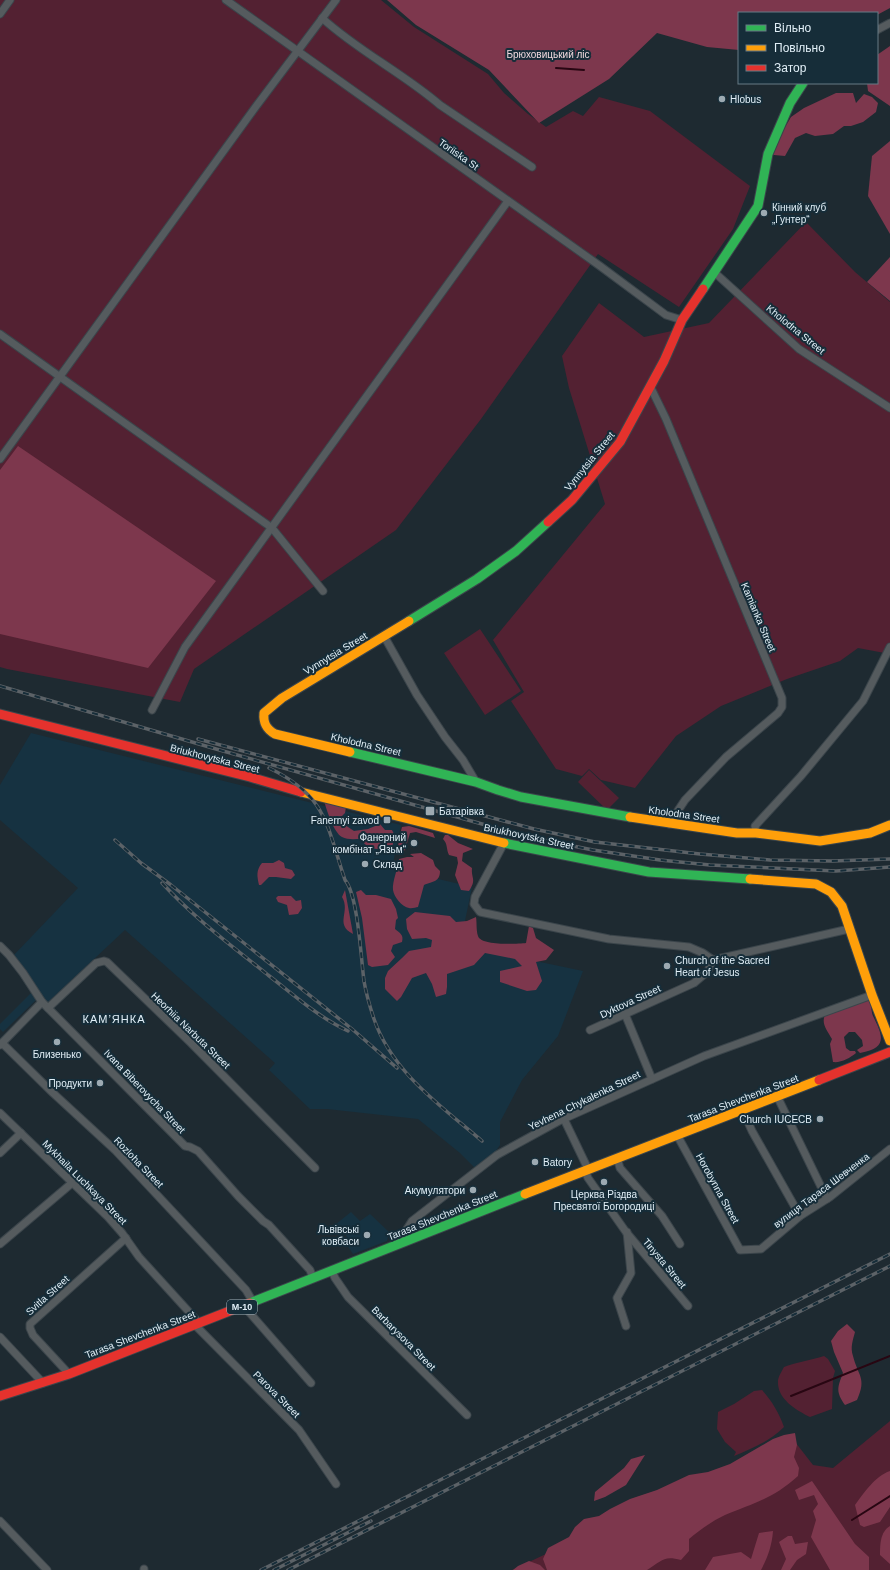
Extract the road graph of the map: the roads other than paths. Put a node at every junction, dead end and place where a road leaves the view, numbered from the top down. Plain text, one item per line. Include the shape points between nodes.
1 (10, 0) edge
2 (226, 0) edge
3 (336, 0) edge
4 (0, 14) edge
5 (322, 18) junction
6 (890, 23) edge
7 (878, 29) edge
8 (298, 51) junction
9 (802, 84) edge
10 (532, 167) dead end
11 (508, 201) junction
12 (714, 272) junction
13 (682, 320) junction
14 (0, 334) edge
15 (60, 377) junction
16 (650, 386) junction
17 (890, 408) edge
18 (0, 459) edge
19 (272, 528) junction
20 (323, 591) dead end
21 (384, 636) junction
22 (890, 647) edge
23 (152, 710) dead end
24 (264, 713) joint
25 (0, 714) edge
26 (476, 782) junction
27 (669, 824) junction
28 (890, 825) edge
29 (756, 833) junction
30 (504, 843) junction
31 (849, 929) junction
32 (0, 946) edge
33 (713, 960) junction
34 (872, 995) junction
35 (45, 1005) junction
36 (625, 1014) junction
37 (590, 1030) dead end
38 (890, 1041) edge
39 (1, 1044) edge
40 (890, 1052) edge
41 (652, 1079) junction
42 (778, 1096) junction
43 (743, 1111) junction
44 (0, 1113) edge
45 (564, 1119) junction
46 (21, 1133) junction
47 (678, 1136) junction
48 (890, 1149) edge
49 (0, 1153) edge
50 (617, 1158) junction
51 (315, 1168) dead end
52 (586, 1170) junction
53 (72, 1183) junction
54 (827, 1199) junction
55 (800, 1216) junction
56 (626, 1232) junction
57 (126, 1238) junction
58 (0, 1244) edge
59 (680, 1244) dead end
60 (397, 1245) junction
61 (740, 1250) joint
62 (332, 1271) junction
63 (313, 1278) junction
64 (250, 1304) junction
65 (688, 1306) dead end
66 (197, 1324) junction
67 (626, 1326) dead end
68 (0, 1337) edge
69 (69, 1374) junction
70 (43, 1383) junction
71 (311, 1383) dead end
72 (0, 1396) edge
73 (467, 1415) dead end
74 (336, 1484) dead end
75 (0, 1521) edge
76 (47, 1570) edge

1 - 4 street
2 - 8 street, Toriiska St
3 - 5 street
5 - 8 street
5 - 10 street via 379,62
6 - 7 street
8 - 11 street, Toriiska St
8 - 15 street
9 - 12 main road, Vynnytsia Street via 790,103 768,154 758,206
11 - 13 street, Toriiska St via 666,315
11 - 19 street
12 - 13 main road, Vynnytsia Street
12 - 17 street, Kholodna Street via 799,349
13 - 16 main road, Vynnytsia Street
14 - 15 street
15 - 18 street
15 - 19 street
16 - 21 main road, Vynnytsia Street via 620,442 572,500 544,527 477,579
16 - 27 street, Kamianka Street via 782,698 782,707 778,713 722,761 685,800
19 - 20 street
19 - 23 street via 185,648
21 - 24 main road, Vynnytsia Street via 282,698
21 - 26 street via 417,694
22 - 29 street via 863,701 802,776 755,826
24 - 26 main road, Kholodna Street via 263,719 268,729 276,735
25 - 30 main road, Briukhovytska Street
26 - 27 main road, Kholodna Street via 531,799
27 - 29 main road, Kholodna Street
28 - 29 main road, Kholodna Street via 870,833 820,841
30 - 31 main road, Briukhovytska Street via 650,872 816,884 834,894 842,906
30 - 33 street via 476,897 474,904 480,912 609,939 689,947
31 - 33 street
31 - 34 main road, Briukhovytska Street
32 - 35 street, Ivana Biberovycha Street
33 - 36 street, Dyktova Street via 708,971 694,983
34 - 38 main road, Briukhovytska Street
34 - 41 street, Yevhena Chykalenka Street via 704,1056
35 - 39 street
35 - 51 street, Heorhiia Narbuta Street via 96,963 104,960
35 - 63 street, Ivana Biberovycha Street via 185,1146 198,1151 238,1196 274,1230 310,1270
36 - 37 street, Dyktova Street
36 - 41 street, Yevhena Chykalenka Street
39 - 64 street, Rozloha Street via 116,1152 246,1290
40 - 42 main road, Tarasa Shevchenka Street / М-10
41 - 45 street, Yevhena Chykalenka Street
42 - 43 main road, Tarasa Shevchenka Street / М-10
42 - 54 street
43 - 47 main road, Tarasa Shevchenka Street / М-10
43 - 55 street
44 - 46 street, Mykhaila Luchkaya Street
45 - 52 street, Tinysta Street
45 - 60 street, Yevhena Chykalenka Street via 497,1155 412,1220
46 - 49 street
46 - 53 street, Mykhaila Luchkaya Street
47 - 50 main road, Tarasa Shevchenka Street / М-10
47 - 61 street, Horobynna Street
48 - 54 street, вулиця Тараса Шевченка
50 - 52 main road, Tarasa Shevchenka Street / М-10
50 - 59 street via 620,1168 662,1216
52 - 56 street, Tinysta Street via 588,1178
52 - 60 main road, Tarasa Shevchenka Street / М-10
53 - 57 street, Mykhaila Luchkaya Street
53 - 58 street
54 - 55 street, вулиця Тараса Шевченка
55 - 61 street, вулиця Тараса Шевченка via 761,1250
56 - 65 street, Tinysta Street
56 - 67 street, Tinysta Street via 631,1273 617,1298
57 - 66 street, Mykhaila Luchkaya Street via 139,1257
57 - 69 street, Svitla Street via 30,1324 34,1336
60 - 62 main road, Tarasa Shevchenka Street / М-10
62 - 63 main road, Tarasa Shevchenka Street / М-10
62 - 73 street, Barbarysova Street via 348,1297
63 - 64 main road, Tarasa Shevchenka Street / М-10
64 - 66 main road, Tarasa Shevchenka Street / М-10
64 - 71 street, Rozloha Street via 249,1312
66 - 69 main road, Tarasa Shevchenka Street / М-10
66 - 74 street, Parova Street via 299,1430
68 - 70 street
69 - 70 main road, Tarasa Shevchenka Street / М-10
70 - 72 main road, Tarasa Shevchenka Street / М-10
75 - 76 street

